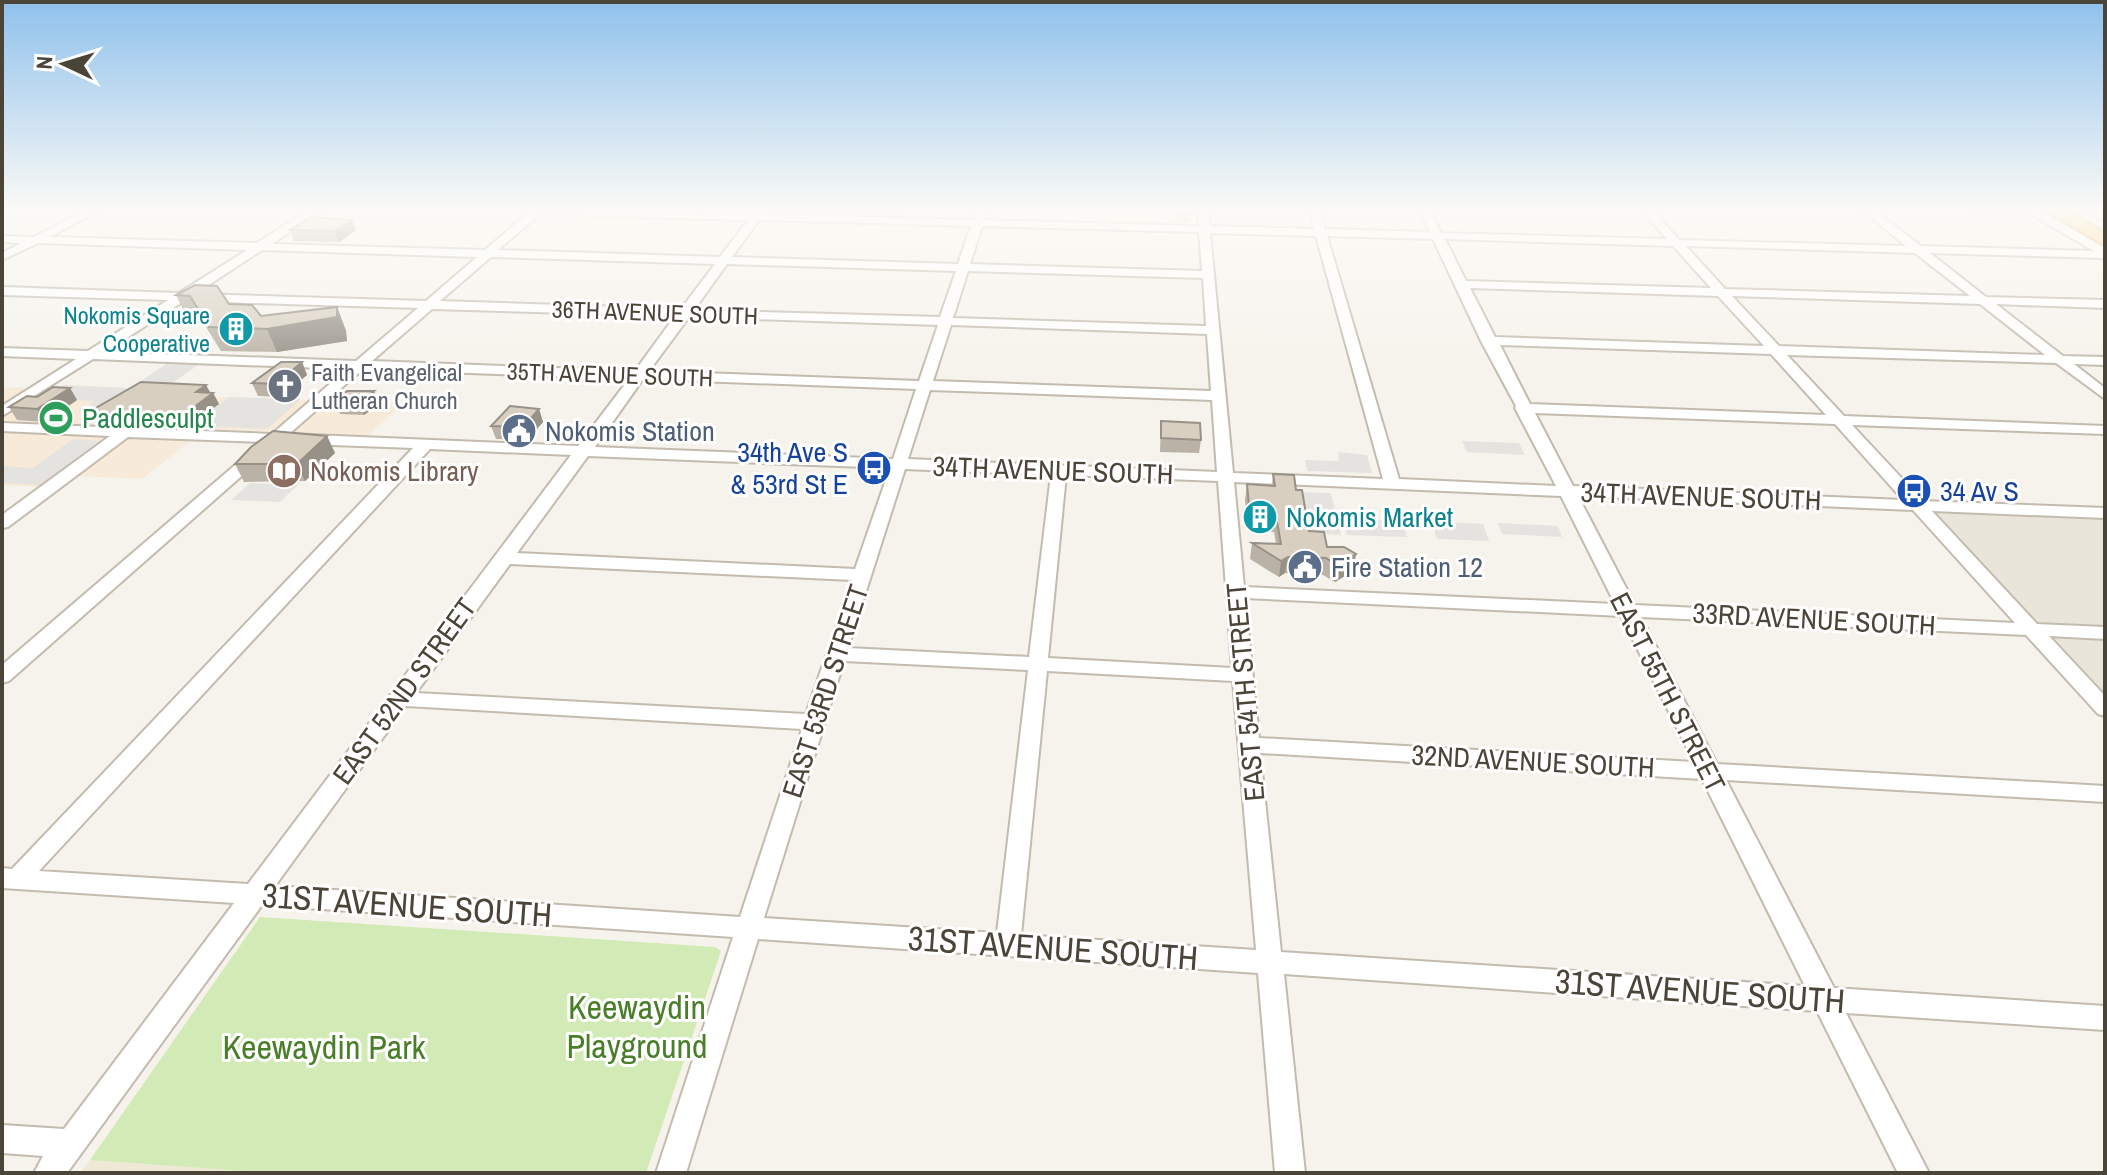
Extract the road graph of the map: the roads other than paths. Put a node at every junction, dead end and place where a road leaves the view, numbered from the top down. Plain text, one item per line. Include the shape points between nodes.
1 (232, 265) edge
2 (476, 265) edge
3 (720, 265) edge
4 (854, 265) edge
5 (964, 265) edge
6 (1207, 265) edge
7 (1329, 265) edge
8 (1451, 265) edge
9 (1696, 265) edge
10 (1936, 265) edge
11 (963, 268) junction
12 (1208, 275) junction
13 (1460, 284) junction
14 (2, 291) edge
15 (1721, 292) junction
16 (182, 297) junction
17 (1980, 300) junction
18 (2105, 304) edge
19 (430, 305) junction
20 (685, 313) junction
21 (945, 321) junction
22 (1213, 330) junction
23 (1488, 341) junction
24 (1773, 349) junction
25 (2, 352) edge
26 (90, 355) junction
27 (2059, 360) junction
28 (2105, 361) edge
29 (361, 365) junction
30 (639, 375) junction
31 (924, 385) junction
32 (2105, 395) edge
33 (1218, 396) junction
34 (1522, 408) junction
35 (2, 412) edge
36 (1838, 420) junction
37 (2, 427) edge
38 (2105, 430) edge
39 (123, 433) junction
40 (276, 438) junction
41 (425, 445) junction
42 (583, 450) junction
43 (899, 463) junction
44 (1059, 470) junction
45 (1225, 477) junction
46 (1392, 483) junction
47 (1565, 490) junction
48 (1917, 505) junction
49 (2105, 513) edge
50 (2, 523) edge
51 (502, 558) junction
52 (863, 575) junction
53 (1235, 592) junction
54 (1626, 611) junction
55 (2032, 630) junction
56 (2105, 633) edge
57 (837, 654) junction
58 (1037, 665) junction
59 (1242, 675) junction
60 (2, 676) edge
61 (398, 699) junction
62 (2105, 709) edge
63 (814, 722) junction
64 (1249, 745) junction
65 (1709, 771) junction
66 (2105, 794) edge
67 (9, 879) edge
68 (255, 895) junction
69 (748, 929) junction
70 (1008, 945) junction
71 (1269, 962) junction
72 (1825, 998) junction
73 (2105, 1018) edge
74 (2, 1139) edge
75 (69, 1144) junction
76 (49, 1173) edge
77 (671, 1173) edge
78 (1290, 1173) edge
79 (1914, 1173) edge

1 - 16 street
2 - 19 street
3 - 20 street, EAST 52ND STREET
4 - 11 street
5 - 11 street, EAST 53RD STREET
6 - 12 street, EAST 54TH STREET
7 - 46 street
8 - 13 street, EAST 55TH STREET
9 - 15 street
10 - 17 street
11 - 12 street
11 - 21 street, EAST 53RD STREET
12 - 22 street, EAST 54TH STREET
13 - 15 street
13 - 23 street, EAST 55TH STREET
14 - 16 street, 36TH AVENUE SOUTH
15 - 17 street
15 - 24 street
16 - 19 street, 36TH AVENUE SOUTH
16 - 26 street
17 - 18 street
17 - 27 street
19 - 20 street, 36TH AVENUE SOUTH
19 - 29 street
20 - 21 street, 36TH AVENUE SOUTH
20 - 30 street, EAST 52ND STREET
21 - 22 street, 36TH AVENUE SOUTH
21 - 31 street, EAST 53RD STREET
22 - 33 street, EAST 54TH STREET
23 - 24 street
23 - 34 street, EAST 55TH STREET
24 - 27 street
24 - 36 street
25 - 26 street, 35TH AVENUE SOUTH
26 - 29 street, 35TH AVENUE SOUTH
26 - 35 street
27 - 28 street
27 - 32 street
29 - 30 street, 35TH AVENUE SOUTH
29 - 40 street
30 - 31 street, 35TH AVENUE SOUTH
30 - 42 street, EAST 52ND STREET
31 - 33 street, 35TH AVENUE SOUTH
31 - 43 street, EAST 53RD STREET
33 - 45 street, EAST 54TH STREET
34 - 36 street
34 - 47 street, EAST 55TH STREET
36 - 38 street
36 - 48 street
37 - 39 street, 34TH AVENUE SOUTH
39 - 40 street, 34TH AVENUE SOUTH
39 - 50 street
40 - 41 street, 34TH AVENUE SOUTH
40 - 60 street
41 - 42 street, 34TH AVENUE SOUTH
41 - 67 street
42 - 43 street, 34TH AVENUE SOUTH
42 - 51 street, EAST 52ND STREET
43 - 44 street, 34TH AVENUE SOUTH
43 - 52 street, EAST 53RD STREET
44 - 45 street, 34TH AVENUE SOUTH
44 - 58 street
45 - 46 street, 34TH AVENUE SOUTH
45 - 53 street, EAST 54TH STREET
46 - 47 street, 34TH AVENUE SOUTH
47 - 48 street, 34TH AVENUE SOUTH
47 - 54 street, EAST 55TH STREET
48 - 49 street, 34TH AVENUE SOUTH
48 - 55 street
51 - 52 street
51 - 61 street, EAST 52ND STREET
52 - 57 street, EAST 53RD STREET
53 - 54 street, 33RD AVENUE SOUTH
53 - 59 street, EAST 54TH STREET
54 - 55 street, 33RD AVENUE SOUTH
54 - 65 street, EAST 55TH STREET
55 - 56 street, 33RD AVENUE SOUTH
55 - 62 street
57 - 58 street
57 - 63 street, EAST 53RD STREET
58 - 59 street
58 - 70 street
59 - 64 street, EAST 54TH STREET
61 - 63 street
61 - 68 street, EAST 52ND STREET
63 - 69 street, EAST 53RD STREET
64 - 65 street, 32ND AVENUE SOUTH
64 - 71 street, EAST 54TH STREET
65 - 66 street, 32ND AVENUE SOUTH
65 - 72 street, EAST 55TH STREET
67 - 68 street, 31ST AVENUE SOUTH
68 - 69 street, 31ST AVENUE SOUTH
68 - 75 street, EAST 52ND STREET
69 - 70 street, 31ST AVENUE SOUTH
69 - 77 street, EAST 53RD STREET
70 - 71 street, 31ST AVENUE SOUTH
71 - 72 street, 31ST AVENUE SOUTH
71 - 78 street, EAST 54TH STREET
72 - 73 street, 31ST AVENUE SOUTH
72 - 79 street, EAST 55TH STREET
74 - 75 street
75 - 76 street, EAST 52ND STREET

